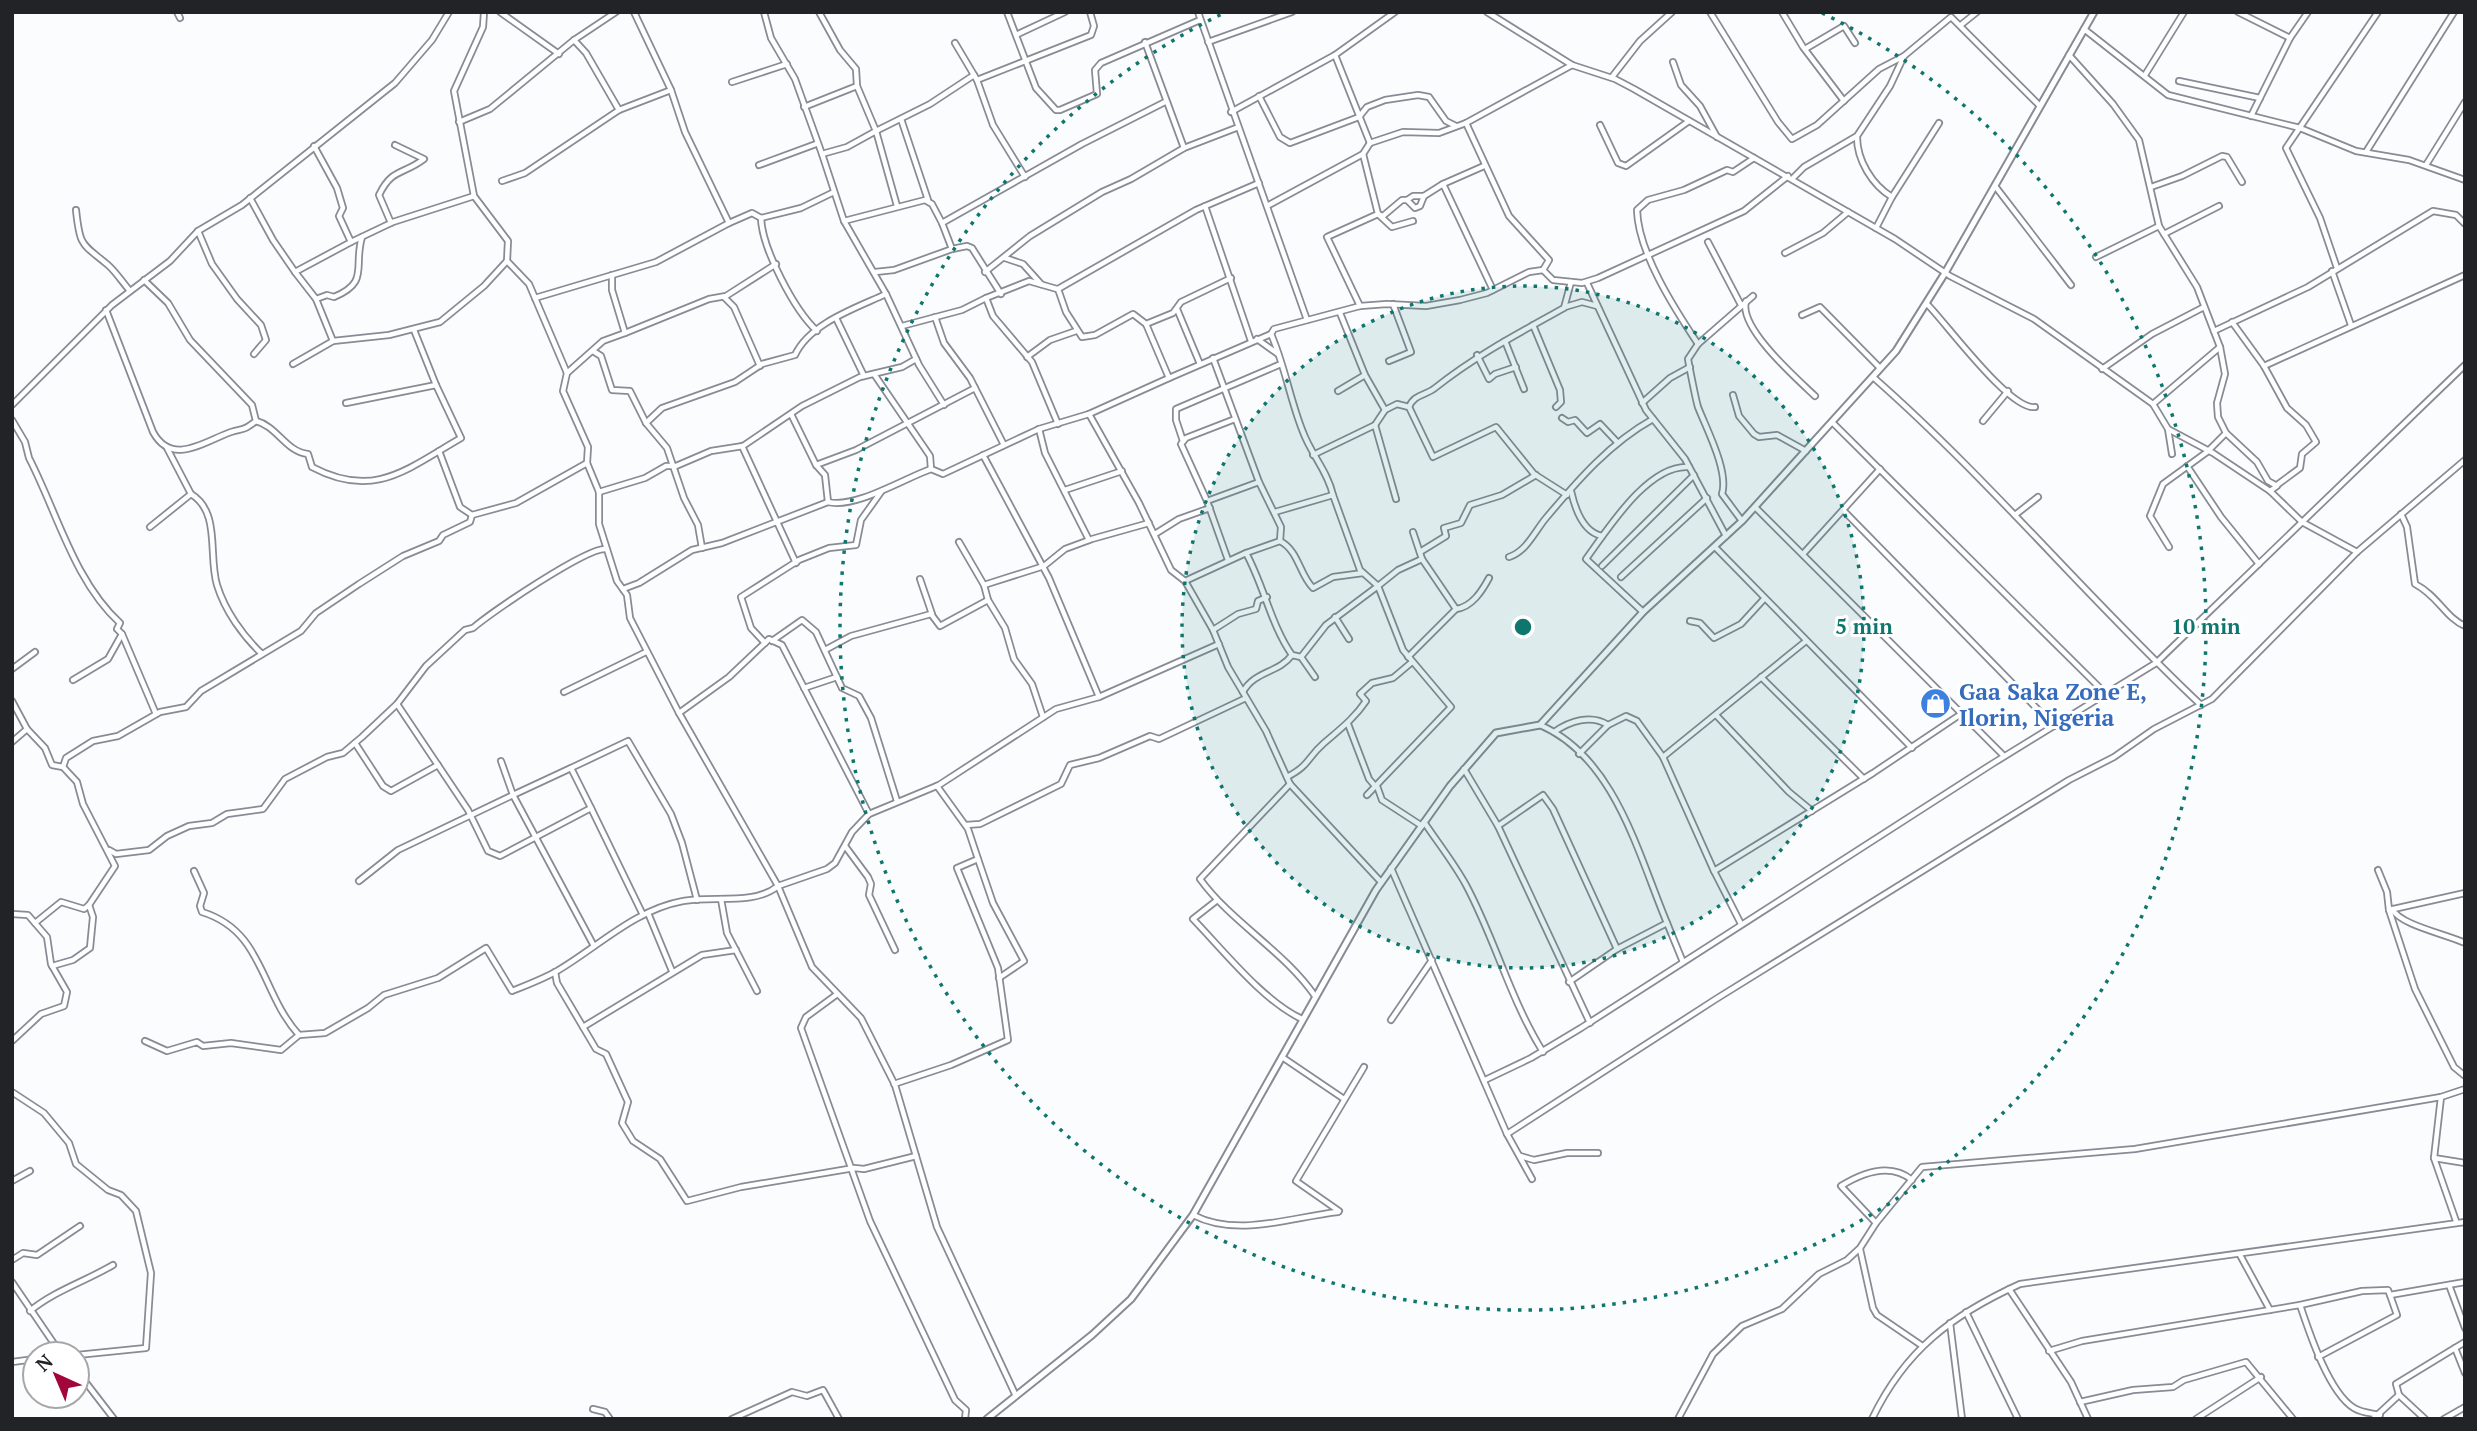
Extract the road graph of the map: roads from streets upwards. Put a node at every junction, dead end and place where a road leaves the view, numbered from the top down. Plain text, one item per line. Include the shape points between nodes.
1 (449, 12) edge
2 (484, 12) edge
3 (500, 12) edge
4 (616, 12) edge
5 (634, 12) edge
6 (764, 12) edge
7 (819, 12) edge
8 (1007, 12) edge
9 (1065, 12) edge
10 (1090, 12) edge
11 (1198, 12) edge
12 (1292, 12) edge
13 (1395, 12) edge
14 (1487, 12) edge
15 (1672, 12) edge
16 (1710, 12) edge
17 (1782, 12) edge
18 (1977, 12) edge
19 (2094, 12) edge
20 (2184, 12) edge
21 (2238, 12) edge
22 (2308, 12) edge
23 (2378, 12) edge
24 (2454, 12) edge
25 (1259, 14) dead end
26 (1950, 14) edge
27 (2246, 14) edge
28 (1200, 20) junction
29 (1257, 22) junction
30 (1962, 24) junction
31 (2084, 29) junction
32 (1016, 35) junction
33 (2290, 38) junction
34 (574, 40) junction
35 (1208, 42) junction
36 (955, 43) dead end
37 (1145, 43) junction
38 (1855, 43) dead end
39 (1805, 49) junction
40 (558, 54) junction
41 (1335, 55) junction
42 (2069, 55) junction
43 (1904, 56) junction
44 (1027, 60) junction
45 (1673, 62) dead end
46 (787, 64) junction
47 (1572, 65) junction
48 (2145, 75) junction
49 (1612, 77) junction
50 (976, 78) junction
51 (2179, 81) dead end
52 (732, 82) dead end
53 (857, 86) junction
54 (671, 90) junction
55 (1259, 96) junction
56 (2260, 97) junction
57 (1844, 101) junction
58 (1165, 102) junction
59 (2465, 102) edge
60 (2040, 106) junction
61 (804, 107) junction
62 (619, 110) junction
63 (1231, 112) junction
64 (2251, 116) junction
65 (1359, 117) junction
66 (901, 120) junction
67 (1689, 121) junction
68 (459, 122) junction
69 (1466, 123) junction
70 (1939, 123) dead end
71 (1600, 125) dead end
72 (1457, 126) junction
73 (1236, 128) junction
74 (2300, 128) junction
75 (876, 131) junction
76 (1857, 136) junction
77 (1717, 137) junction
78 (1370, 143) junction
79 (816, 144) junction
80 (395, 145) dead end
81 (314, 146) junction
82 (1184, 148) junction
83 (2366, 152) junction
84 (822, 154) junction
85 (1363, 154) junction
86 (1754, 158) junction
87 (759, 165) dead end
88 (2426, 165) junction
89 (1484, 166) junction
90 (1026, 177) junction
91 (1790, 178) junction
92 (2465, 180) edge
93 (502, 181) dead end
94 (2242, 182) dead end
95 (1259, 183) junction
96 (1443, 184) junction
97 (1995, 186) junction
98 (2151, 187) junction
99 (834, 192) junction
100 (1424, 196) junction
101 (474, 197) junction
102 (1892, 197) junction
103 (250, 198) junction
104 (1408, 200) junction
105 (929, 201) junction
106 (897, 206) junction
107 (1205, 206) junction
108 (1267, 206) junction
109 (2219, 206) dead end
110 (76, 210) dead end
111 (1848, 212) junction
112 (1378, 214) junction
113 (761, 218) junction
114 (844, 221) junction
115 (1413, 221) dead end
116 (391, 223) junction
117 (729, 223) junction
118 (942, 223) junction
119 (2465, 224) edge
120 (2159, 226) junction
121 (1876, 228) junction
122 (198, 231) junction
123 (2164, 234) junction
124 (362, 237) junction
125 (351, 242) junction
126 (1708, 242) dead end
127 (952, 250) junction
128 (1785, 254) dead end
129 (1648, 255) junction
130 (2096, 257) dead end
131 (1005, 258) junction
132 (507, 261) junction
133 (776, 264) junction
134 (2334, 269) junction
135 (1543, 270) junction
136 (295, 272) junction
137 (875, 272) junction
138 (985, 272) junction
139 (1945, 273) junction
140 (612, 275) junction
141 (2465, 275) edge
142 (1231, 278) junction
143 (144, 280) junction
144 (1571, 282) junction
145 (1587, 283) junction
146 (1041, 284) junction
147 (2071, 285) dead end
148 (1058, 289) junction
149 (1493, 290) junction
150 (130, 291) junction
151 (886, 294) junction
152 (1001, 294) junction
153 (724, 296) junction
154 (1753, 296) dead end
155 (535, 298) junction
156 (986, 298) junction
157 (317, 299) junction
158 (1747, 300) junction
159 (1393, 304) junction
160 (1927, 304) junction
161 (1360, 306) junction
162 (1741, 306) junction
163 (1599, 307) junction
164 (2204, 307) junction
165 (1177, 308) junction
166 (1564, 308) junction
167 (106, 310) junction
168 (1339, 313) junction
169 (1802, 315) dead end
170 (935, 317) junction
171 (836, 318) junction
172 (1307, 320) junction
173 (2232, 322) junction
174 (1146, 324) junction
175 (1533, 325) junction
176 (2351, 325) junction
177 (902, 326) junction
178 (414, 330) junction
179 (817, 331) junction
180 (1076, 331) junction
181 (2214, 331) junction
182 (625, 333) junction
183 (1271, 334) junction
184 (1254, 340) junction
185 (333, 341) junction
186 (1505, 341) junction
187 (1698, 344) junction
188 (2220, 346) junction
189 (593, 351) junction
190 (254, 354) dead end
191 (1279, 355) junction
192 (1477, 355) junction
193 (1027, 357) junction
194 (1213, 358) junction
195 (916, 359) junction
196 (1389, 361) dead end
197 (293, 364) dead end
198 (1200, 364) junction
199 (1281, 364) junction
200 (2465, 365) edge
201 (760, 366) junction
202 (2264, 366) junction
203 (1689, 367) junction
204 (1516, 368) junction
205 (1880, 368) junction
206 (2102, 369) junction
207 (567, 373) junction
208 (874, 374) junction
209 (1365, 375) junction
210 (863, 376) junction
211 (1872, 377) junction
212 (1169, 378) junction
213 (436, 385) junction
214 (975, 388) junction
215 (1224, 389) junction
216 (1524, 389) dead end
217 (1338, 391) dead end
218 (2008, 391) junction
219 (12, 396) edge
220 (1733, 396) dead end
221 (1815, 396) dead end
222 (14, 403) edge
223 (346, 403) dead end
224 (1642, 403) junction
225 (2153, 404) junction
226 (944, 405) junction
227 (1409, 407) junction
228 (1556, 407) dead end
229 (2035, 407) dead end
230 (1385, 410) junction
231 (791, 414) junction
232 (1089, 414) junction
233 (1562, 418) dead end
234 (1235, 419) junction
235 (1653, 419) junction
236 (12, 420) edge
237 (256, 421) junction
238 (1983, 421) dead end
239 (1832, 422) junction
240 (646, 423) junction
241 (909, 423) junction
242 (1058, 424) junction
243 (1375, 425) junction
244 (1039, 429) junction
245 (2168, 429) junction
246 (2226, 433) junction
247 (1183, 441) junction
248 (1617, 442) junction
249 (1004, 445) junction
250 (741, 446) junction
251 (166, 447) junction
252 (439, 451) junction
253 (1806, 451) junction
254 (2207, 452) junction
255 (2172, 454) dead end
256 (983, 455) junction
257 (1313, 455) junction
258 (2465, 460) edge
259 (587, 463) junction
260 (816, 465) junction
261 (671, 466) junction
262 (2187, 466) junction
263 (1689, 467) junction
264 (1880, 468) junction
265 (931, 469) junction
266 (1122, 471) junction
267 (1535, 475) junction
268 (1694, 475) junction
269 (1259, 482) junction
270 (2277, 486) junction
271 (1065, 490) junction
272 (2270, 491) junction
273 (599, 492) junction
274 (882, 492) junction
275 (1569, 493) junction
276 (191, 494) junction
277 (1333, 495) junction
278 (2038, 497) dead end
279 (1707, 498) junction
280 (1396, 499) dead end
281 (1207, 501) junction
282 (828, 502) junction
283 (1755, 507) junction
284 (1210, 508) junction
285 (1843, 510) junction
286 (1275, 512) junction
287 (2401, 514) junction
288 (472, 515) junction
289 (2015, 515) junction
290 (777, 520) junction
291 (1742, 521) junction
292 (2302, 522) junction
293 (1149, 523) junction
294 (150, 527) dead end
295 (1413, 532) dead end
296 (1155, 534) junction
297 (1602, 536) junction
298 (1727, 536) junction
299 (1089, 540) junction
300 (1280, 541) junction
301 (959, 542) dead end
302 (1715, 547) junction
303 (2169, 547) dead end
304 (702, 548) junction
305 (606, 549) junction
306 (1420, 552) junction
307 (2357, 552) junction
308 (1246, 553) junction
309 (1803, 554) junction
310 (1509, 557) dead end
311 (1422, 559) junction
312 (1228, 560) junction
313 (796, 563) junction
314 (2259, 564) junction
315 (1042, 566) junction
316 (1602, 566) dead end
317 (1363, 573) junction
318 (1621, 577) dead end
319 (1489, 578) dead end
320 (920, 579) dead end
321 (1185, 581) junction
322 (984, 585) junction
323 (1378, 586) junction
324 (622, 589) junction
325 (1267, 597) junction
326 (1764, 598) junction
327 (988, 600) junction
328 (1456, 609) junction
329 (1643, 612) junction
330 (1335, 617) junction
331 (933, 618) junction
332 (1690, 621) dead end
333 (2465, 626) edge
334 (1213, 630) junction
335 (122, 634) junction
336 (1349, 639) dead end
337 (772, 641) junction
338 (1806, 641) junction
339 (765, 643) junction
340 (1219, 644) junction
341 (825, 650) junction
342 (35, 652) dead end
343 (646, 652) junction
344 (262, 654) junction
345 (1292, 655) junction
346 (1301, 657) junction
347 (1410, 659) junction
348 (2156, 663) junction
349 (12, 669) edge
350 (837, 677) junction
351 (1315, 677) dead end
352 (1761, 677) junction
353 (73, 680) dead end
354 (804, 688) junction
355 (564, 692) dead end
356 (2106, 694) junction
357 (1244, 695) junction
358 (1099, 696) junction
359 (12, 701) edge
360 (397, 704) junction
361 (2201, 705) junction
362 (679, 713) junction
363 (156, 714) junction
364 (1961, 714) junction
365 (1716, 715) junction
366 (1043, 717) junction
367 (1348, 724) junction
368 (1540, 725) junction
369 (1608, 725) junction
370 (2054, 726) junction
371 (27, 729) junction
372 (1554, 732) junction
373 (12, 741) edge
374 (355, 743) junction
375 (1912, 747) junction
376 (1579, 754) junction
377 (1663, 757) junction
378 (2005, 757) junction
379 (501, 761) dead end
380 (438, 765) junction
381 (63, 767) junction
382 (571, 768) junction
383 (1464, 769) junction
384 (1287, 777) junction
385 (1864, 779) junction
386 (1290, 784) junction
387 (1376, 785) junction
388 (937, 786) junction
389 (513, 795) junction
390 (1367, 795) dead end
391 (897, 801) junction
392 (591, 808) junction
393 (1812, 811) junction
394 (869, 814) junction
395 (472, 816) junction
396 (1423, 824) junction
397 (965, 825) junction
398 (1498, 825) junction
399 (536, 838) junction
400 (845, 845) junction
401 (109, 850) junction
402 (978, 859) junction
403 (1391, 868) junction
404 (2378, 870) dead end
405 (194, 871) dead end
406 (1714, 871) junction
407 (359, 881) dead end
408 (1381, 882) junction
409 (778, 886) junction
410 (2465, 893) edge
411 (721, 899) junction
412 (697, 900) junction
413 (1216, 901) junction
414 (89, 905) junction
415 (2390, 909) junction
416 (12, 914) edge
417 (646, 914) junction
418 (35, 923) junction
419 (1667, 923) junction
420 (1741, 925) junction
421 (2465, 943) edge
422 (594, 946) junction
423 (736, 950) junction
424 (895, 950) dead end
425 (1617, 950) junction
426 (1432, 959) junction
427 (1683, 962) junction
428 (52, 966) junction
429 (672, 971) junction
430 (555, 972) junction
431 (999, 978) junction
432 (1569, 982) junction
433 (757, 991) dead end
434 (836, 995) junction
435 (1315, 996) junction
436 (1302, 1019) junction
437 (1391, 1020) dead end
438 (1590, 1023) junction
439 (583, 1027) junction
440 (299, 1035) junction
441 (12, 1041) edge
442 (145, 1041) dead end
443 (1542, 1052) junction
444 (1281, 1056) junction
445 (1364, 1067) dead end
446 (2465, 1076) edge
447 (1485, 1080) junction
448 (894, 1084) junction
449 (2465, 1088) edge
450 (12, 1092) edge
451 (2441, 1097) junction
452 (1345, 1099) junction
453 (1507, 1134) junction
454 (1598, 1153) dead end
455 (916, 1156) junction
456 (1519, 1156) junction
457 (2434, 1158) junction
458 (2465, 1163) edge
459 (852, 1168) junction
460 (30, 1171) dead end
461 (1532, 1179) dead end
462 (12, 1181) edge
463 (1912, 1181) junction
464 (1193, 1215) junction
465 (2456, 1222) junction
466 (2465, 1222) edge
467 (1876, 1223) junction
468 (80, 1226) dead end
469 (1860, 1248) junction
470 (2240, 1255) junction
471 (12, 1260) edge
472 (113, 1265) dead end
473 (12, 1282) edge
474 (2465, 1282) edge
475 (2449, 1285) junction
476 (2009, 1289) junction
477 (2390, 1295) junction
478 (2300, 1305) junction
479 (2270, 1310) junction
480 (30, 1311) junction
481 (1966, 1312) junction
482 (1950, 1323) junction
483 (2465, 1328) edge
484 (51, 1340) edge
485 (2465, 1342) edge
486 (1922, 1345) junction
487 (2455, 1348) junction
488 (2049, 1351) junction
489 (91, 1354) edge
490 (2318, 1357) junction
491 (2465, 1373) edge
492 (2261, 1377) junction
493 (91, 1389) edge
494 (2399, 1395) junction
495 (1016, 1396) junction
496 (2080, 1402) junction
497 (2465, 1406) edge
498 (593, 1409) dead end
499 (2380, 1415) junction
500 (114, 1419) edge
501 (610, 1419) edge
502 (732, 1419) edge
503 (839, 1419) edge
504 (965, 1419) edge
505 (987, 1419) edge
506 (1678, 1419) edge
507 (1872, 1419) edge
508 (1962, 1419) edge
509 (2018, 1419) edge
510 (2088, 1419) edge
511 (2196, 1419) edge
512 (2293, 1419) edge
513 (2374, 1419) edge
514 (2425, 1419) edge
515 (2444, 1419) edge

1 - 81 street via 405,74
2 - 68 street via 483,26 454,91
3 - 40 street
4 - 34 street
5 - 54 street
6 - 46 street via 771,38
7 - 53 street via 856,69
8 - 32 street
9 - 32 street
10 - 44 street via 1091,36
11 - 28 street
12 - 29 street
13 - 41 street
14 - 47 street
15 - 49 street via 1640,41
16 - 57 street via 1788,138 1800,137
17 - 39 street
18 - 30 street
19 - 31 street
20 - 48 street
21 - 27 street
22 - 33 street
23 - 74 street
24 - 83 street
25 - 29 street
26 - 30 street
26 - 43 street
27 - 33 street
28 - 35 street
28 - 37 street
29 - 35 street
30 - 60 street
31 - 42 street
31 - 48 street
32 - 44 street
33 - 56 street
34 - 40 street
34 - 62 street
35 - 63 street
36 - 50 street
37 - 44 street via 1101,64 1095,70 1097,94 1067,109 1056,110 1036,88
37 - 58 street
38 - 39 street via 1843,26
39 - 57 street
40 - 68 street via 490,110
41 - 55 street
41 - 65 street
42 - 60 street
42 - 98 street via 2139,140
43 - 57 street via 1879,69
43 - 76 street
44 - 50 street
45 - 77 street via 1681,85 1700,106
46 - 52 street
46 - 61 street
47 - 49 street
47 - 69 street
48 - 64 street via 2168,95
49 - 67 street
50 - 66 street
50 - 90 street via 993,125
51 - 56 street
53 - 61 street
53 - 75 street
54 - 62 street
54 - 117 street via 685,132
55 - 63 street
55 - 65 street via 1284,142
56 - 64 street
58 - 82 street
58 - 90 street
59 - 88 street
60 - 97 street
61 - 79 street
62 - 93 street via 525,173
63 - 73 street
64 - 74 street
65 - 72 street via 1372,104 1418,95 1429,97 1446,121
65 - 78 street
66 - 75 street
66 - 105 street
67 - 71 street via 1622,166
67 - 77 street
68 - 101 street
69 - 72 street
69 - 89 street
70 - 102 street
72 - 78 street via 1439,133 1403,131
73 - 82 street
73 - 95 street
74 - 83 street
74 - 134 street via 2286,148 2320,218
75 - 84 street
75 - 106 street
76 - 91 street
76 - 102 street via 1863,163
77 - 86 street
78 - 85 street
79 - 84 street
79 - 87 street
80 - 116 street via 424,159 393,173 385,182 379,195
81 - 103 street
81 - 125 street via 337,188 343,208 339,216
82 - 131 street via 1063,214
83 - 88 street
84 - 99 street
85 - 108 street
85 - 112 street
86 - 91 street
86 - 129 street via 1733,172 1727,170 1640,205 1637,226
88 - 92 street
89 - 96 street
89 - 135 street via 1509,216 1549,260
90 - 118 street
91 - 111 street
91 - 129 street via 1745,211
94 - 98 street via 2222,156
95 - 107 street
95 - 108 street
96 - 100 street
96 - 149 street
97 - 139 street
97 - 147 street
98 - 120 street
99 - 113 street via 801,208
99 - 114 street
100 - 104 street
100 - 104 street via 1415,208
101 - 116 street
101 - 132 street via 508,241
102 - 121 street
103 - 122 street
103 - 136 street
104 - 112 street via 1383,216
105 - 106 street
105 - 118 street
106 - 114 street
107 - 142 street
107 - 148 street
108 - 172 street
109 - 123 street
110 - 150 street via 83,244
111 - 121 street
111 - 128 street via 1832,227
112 - 115 street via 1392,227
112 - 161 street via 1327,237
113 - 117 street via 752,213
113 - 133 street via 761,235
114 - 137 street
116 - 124 street
117 - 140 street via 656,262
118 - 127 street
119 - 134 street via 2456,215 2433,211
120 - 123 street
120 - 130 street
121 - 139 street
122 - 143 street
122 - 190 street via 212,264 261,325 266,340
123 - 164 street via 2187,268
124 - 125 street
124 - 157 street via 360,274 352,288
125 - 136 street
126 - 162 street
127 - 137 street
127 - 138 street via 970,246
129 - 145 street
129 - 187 street
131 - 138 street
131 - 146 street via 1023,264
132 - 155 street via 529,284
132 - 178 street via 440,322
133 - 153 street
133 - 179 street via 804,319
134 - 173 street via 2308,287
134 - 176 street
135 - 144 street via 1553,280
135 - 149 street
136 - 157 street
137 - 151 street
138 - 152 street
139 - 160 street
139 - 206 street via 2034,319
140 - 155 street
140 - 182 street
141 - 176 street
142 - 165 street
142 - 184 street
143 - 150 street
143 - 237 street via 168,303 190,340 253,405
144 - 145 street
144 - 166 street
145 - 163 street
146 - 148 street
146 - 152 street via 1026,282
148 - 180 street
149 - 159 street via 1426,306
150 - 167 street
151 - 171 street
151 - 177 street
152 - 156 street
153 - 182 street
153 - 201 street via 734,307
154 - 158 street
155 - 207 street
156 - 170 street
156 - 193 street via 993,316
157 - 185 street
158 - 162 street
158 - 221 street via 1744,310 1750,326
159 - 161 street
159 - 196 street via 1412,352
160 - 205 street
160 - 218 street via 1985,374
161 - 168 street
162 - 187 street
163 - 166 street via 1582,302
163 - 224 street
164 - 181 street
164 - 206 street via 2152,334
165 - 174 street
165 - 198 street
166 - 175 street
167 - 222 street
167 - 251 street via 153,432
168 - 172 street
168 - 209 street
169 - 205 street via 1820,307
170 - 177 street
170 - 214 street via 944,343
171 - 179 street
171 - 210 street
172 - 183 street via 1274,329
173 - 181 street
173 - 202 street
174 - 180 street via 1133,314 1095,335 1082,337
174 - 212 street
175 - 186 street
175 - 228 street via 1560,390
176 - 202 street
177 - 195 street
178 - 185 street
178 - 213 street
179 - 201 street via 799,345 795,355
180 - 193 street via 1050,340
181 - 188 street
182 - 189 street via 603,341
183 - 184 street
183 - 191 street
184 - 191 street
184 - 194 street
185 - 197 street
186 - 192 street
186 - 204 street
187 - 203 street via 1689,355
188 - 225 street
188 - 246 street via 2225,374 2217,408
189 - 207 street
189 - 240 street via 601,356 612,390 630,391
191 - 199 street
192 - 204 street via 1489,380
192 - 227 street via 1430,392 1416,396
193 - 242 street via 1039,374
194 - 198 street
194 - 215 street
195 - 208 street
195 - 226 street
198 - 212 street
199 - 215 street
199 - 257 street
200 - 292 street
201 - 240 street via 735,382 662,408
202 - 270 street via 2287,408 2316,442 2302,454 2301,468
203 - 224 street
203 - 291 street via 1697,404 1723,473 1722,494
204 - 216 street
205 - 211 street
206 - 225 street
207 - 259 street via 563,391 588,447
208 - 210 street
208 - 241 street
209 - 217 street
209 - 230 street
210 - 231 street
211 - 239 street
211 - 289 street
212 - 232 street
213 - 223 street
213 - 252 street via 461,438
214 - 226 street
214 - 249 street
215 - 234 street
215 - 247 street via 1177,409
218 - 229 street via 2024,405
218 - 238 street
219 - 222 street
220 - 253 street via 1739,416 1754,434 1777,435
224 - 235 street
225 - 245 street
226 - 241 street
227 - 230 street via 1397,404
227 - 267 street via 1433,457 1496,428
230 - 243 street
231 - 250 street
231 - 260 street
232 - 242 street
232 - 266 street
233 - 248 street via 1575,420 1587,433 1600,424
234 - 247 street
234 - 269 street
235 - 248 street
235 - 263 street
236 - 335 street via 79,570 105,609 120,622 117,629
237 - 251 street via 242,432 233,431 187,450
237 - 252 street via 265,423 298,453 308,454 312,467 354,483 402,472
239 - 253 street
239 - 264 street
240 - 261 street via 667,448
241 - 260 street
241 - 265 street via 930,456
242 - 244 street
243 - 257 street
243 - 280 street
244 - 249 street
244 - 271 street via 1045,453
245 - 254 street
245 - 255 street
246 - 254 street
246 - 270 street
247 - 281 street
248 - 275 street
249 - 256 street
250 - 261 street
250 - 290 street
251 - 276 street
252 - 288 street via 460,507
253 - 283 street
254 - 262 street
254 - 272 street
256 - 265 street via 943,474
256 - 315 street
257 - 277 street via 1329,479
258 - 287 street
259 - 273 street
259 - 288 street via 516,503
260 - 282 street via 825,475
261 - 273 street
261 - 304 street via 698,525
262 - 303 street via 2162,484 2151,512 2151,521
262 - 314 street
263 - 268 street
263 - 297 street via 1676,467 1651,478
264 - 285 street
264 - 356 street
265 - 274 street
266 - 271 street
266 - 293 street
267 - 275 street
267 - 306 street via 1502,495 1470,505 1461,523 1448,525 1446,536
268 - 279 street
268 - 316 street
269 - 281 street
269 - 286 street
270 - 272 street
271 - 299 street
272 - 292 street
273 - 305 street via 599,524
274 - 282 street
274 - 313 street via 861,520 856,545 829,548
275 - 297 street via 1591,533
275 - 310 street via 1531,540
276 - 294 street
276 - 344 street via 204,504 223,599
277 - 286 street
277 - 317 street
278 - 289 street
279 - 298 street
279 - 318 street
281 - 284 street
282 - 290 street
283 - 291 street
283 - 309 street
284 - 296 street
284 - 312 street
285 - 309 street
285 - 370 street
286 - 300 street via 1282,527
287 - 307 street
287 - 333 street via 2415,584 2430,592
288 - 344 street via 470,522 439,541 403,556 359,584 316,613 301,631
289 - 348 street
290 - 304 street
290 - 313 street
291 - 298 street
292 - 307 street
292 - 314 street
293 - 296 street
293 - 299 street
295 - 306 street
296 - 321 street via 1171,569
297 - 329 street via 1586,559
298 - 302 street
299 - 315 street via 1065,549
300 - 308 street
300 - 317 street via 1290,546 1313,588 1333,577
301 - 322 street
302 - 326 street
302 - 329 street
304 - 324 street
305 - 324 street
305 - 360 street via 573,560 465,630 426,666
306 - 311 street
307 - 361 street
308 - 312 street
308 - 325 street
309 - 364 street
311 - 323 street
311 - 328 street
312 - 321 street
313 - 339 street via 741,597 751,628
314 - 348 street
315 - 322 street
315 - 358 street
317 - 323 street
319 - 328 street via 1470,603
320 - 331 street
321 - 334 street
322 - 327 street
323 - 330 street
323 - 347 street
324 - 343 street
325 - 334 street via 1258,601 1256,609
325 - 345 street
326 - 332 street via 1741,624 1714,638
326 - 338 street
327 - 331 street via 940,626
327 - 366 street via 1005,628 1014,659 1032,684
328 - 347 street
329 - 368 street
330 - 336 street
330 - 346 street
331 - 341 street via 931,614 850,636
334 - 340 street
335 - 353 street via 108,659
335 - 363 street
337 - 339 street
337 - 341 street via 802,620 816,632
337 - 354 street via 782,645
338 - 352 street
338 - 375 street
339 - 362 street via 729,677
340 - 357 street
340 - 358 street
341 - 350 street
342 - 349 street
343 - 355 street
343 - 362 street
344 - 363 street via 201,691 186,707
345 - 346 street
345 - 357 street via 1251,680
346 - 351 street
347 - 367 street via 1393,678 1372,683 1360,694 1366,701
347 - 387 street via 1451,707
348 - 356 street
348 - 361 street
350 - 354 street
350 - 391 street via 842,688 859,696 871,718
352 - 365 street
352 - 385 street
354 - 394 street
356 - 370 street
357 - 384 street
357 - 397 street via 1158,739 1150,736 1070,765 1060,785 980,824
358 - 366 street
359 - 371 street
360 - 374 street
360 - 380 street
361 - 453 street via 2059,786
362 - 409 street
363 - 381 street via 118,736 93,741 66,758
364 - 375 street
364 - 378 street
365 - 377 street
365 - 393 street
366 - 388 street
367 - 384 street via 1324,743 1307,765
367 - 387 street via 1369,779
368 - 372 street
368 - 383 street via 1496,733
369 - 372 street via 1578,720
369 - 376 street
369 - 377 street via 1626,716 1637,721
370 - 378 street
371 - 373 street
371 - 381 street via 45,748 52,765
372 - 376 street
374 - 380 street via 391,791
374 - 401 street via 285,779 263,809 189,826 149,850 116,854
375 - 385 street
376 - 419 street via 1604,779 1619,807
377 - 406 street
378 - 420 street
379 - 389 street
380 - 395 street
381 - 401 street via 77,782 83,804
382 - 389 street
382 - 392 street
382 - 412 street via 628,741 671,814
383 - 396 street
383 - 398 street
384 - 386 street
385 - 393 street
386 - 408 street
386 - 413 street via 1200,879
387 - 390 street
387 - 396 street via 1382,800
388 - 391 street
388 - 397 street
389 - 395 street
389 - 399 street
391 - 394 street
392 - 399 street
392 - 417 street
393 - 406 street
394 - 400 street
395 - 399 street via 488,851 500,856
395 - 407 street via 398,850
396 - 403 street
396 - 443 street via 1466,884 1521,1016
397 - 402 street
398 - 425 street via 1543,795
398 - 432 street
399 - 422 street
400 - 409 street via 827,869
400 - 424 street via 871,884 869,895
401 - 414 street via 115,866
402 - 431 street via 957,868
402 - 431 street via 993,903 1024,961
403 - 408 street
403 - 426 street
404 - 415 street
405 - 440 street via 204,893 202,912 221,917 241,933
406 - 420 street
408 - 435 street
409 - 411 street
409 - 434 street via 812,967
410 - 415 street
411 - 412 street
411 - 423 street via 727,933
412 - 417 street
413 - 435 street via 1304,979
413 - 436 street via 1193,919 1246,974 1290,1014
414 - 418 street via 84,909 61,902
414 - 428 street via 93,918 90,948 74,960
415 - 421 street via 2404,921
415 - 446 street via 2415,989 2455,1067
416 - 418 street via 28,915
417 - 422 street
417 - 429 street
418 - 428 street via 47,937
419 - 425 street
419 - 427 street
420 - 427 street
422 - 430 street
423 - 429 street via 702,955
423 - 433 street
425 - 432 street
426 - 437 street
426 - 447 street
427 - 438 street
428 - 441 street via 67,992 64,1006 41,1014
429 - 439 street
430 - 439 street
430 - 440 street via 512,991 485,948 438,978 384,995 325,1033
431 - 448 street via 1008,1040
432 - 438 street
434 - 448 street via 861,1018
434 - 459 street via 806,1017 801,1028
435 - 436 street
436 - 444 street
438 - 443 street
439 - 459 street via 596,1049 606,1054 628,1102 622,1123 633,1141 660,1159 687,1201
440 - 442 street via 288,1047 274,1052 197,1042 167,1051
443 - 447 street
444 - 452 street
444 - 464 street
445 - 452 street
447 - 453 street
448 - 455 street
449 - 451 street
450 - 489 street via 44,1114 69,1143 76,1164 121,1195 135,1211 151,1273 146,1348
451 - 457 street
451 - 463 street via 2135,1149 1922,1167
452 - 464 street via 1296,1181 1339,1211 1253,1226
453 - 456 street
454 - 456 street via 1534,1160
455 - 459 street
455 - 495 street via 937,1227
456 - 461 street
457 - 458 street
457 - 465 street
459 - 504 street via 870,1221 955,1400 966,1410
460 - 462 street
463 - 467 street
463 - 467 street via 1894,1172 1863,1172 1841,1186
464 - 495 street via 1131,1299
465 - 466 street
465 - 470 street
467 - 469 street
468 - 471 street via 37,1255 23,1253
469 - 486 street via 1872,1308
469 - 506 street via 1819,1273 1782,1309 1732,1335 1713,1354
470 - 476 street via 2063,1275
470 - 479 street
472 - 480 street via 46,1298
473 - 480 street
474 - 475 street
475 - 477 street
475 - 483 street
476 - 481 street
476 - 488 street
477 - 478 street via 2388,1290 2362,1291
477 - 490 street via 2397,1315
478 - 479 street
478 - 490 street
479 - 488 street via 2082,1340
480 - 484 street
481 - 482 street
481 - 509 street
482 - 486 street
482 - 508 street
485 - 487 street
486 - 507 street via 1894,1379
487 - 491 street
487 - 494 street via 2396,1384
488 - 496 street
490 - 499 street via 2350,1406
492 - 496 street via 2246,1362 2173,1387
492 - 511 street
492 - 512 street
493 - 500 street
494 - 499 street
494 - 514 street
495 - 505 street
496 - 510 street
497 - 515 street
498 - 501 street
499 - 513 street
502 - 503 street via 792,1392 807,1396 822,1390

